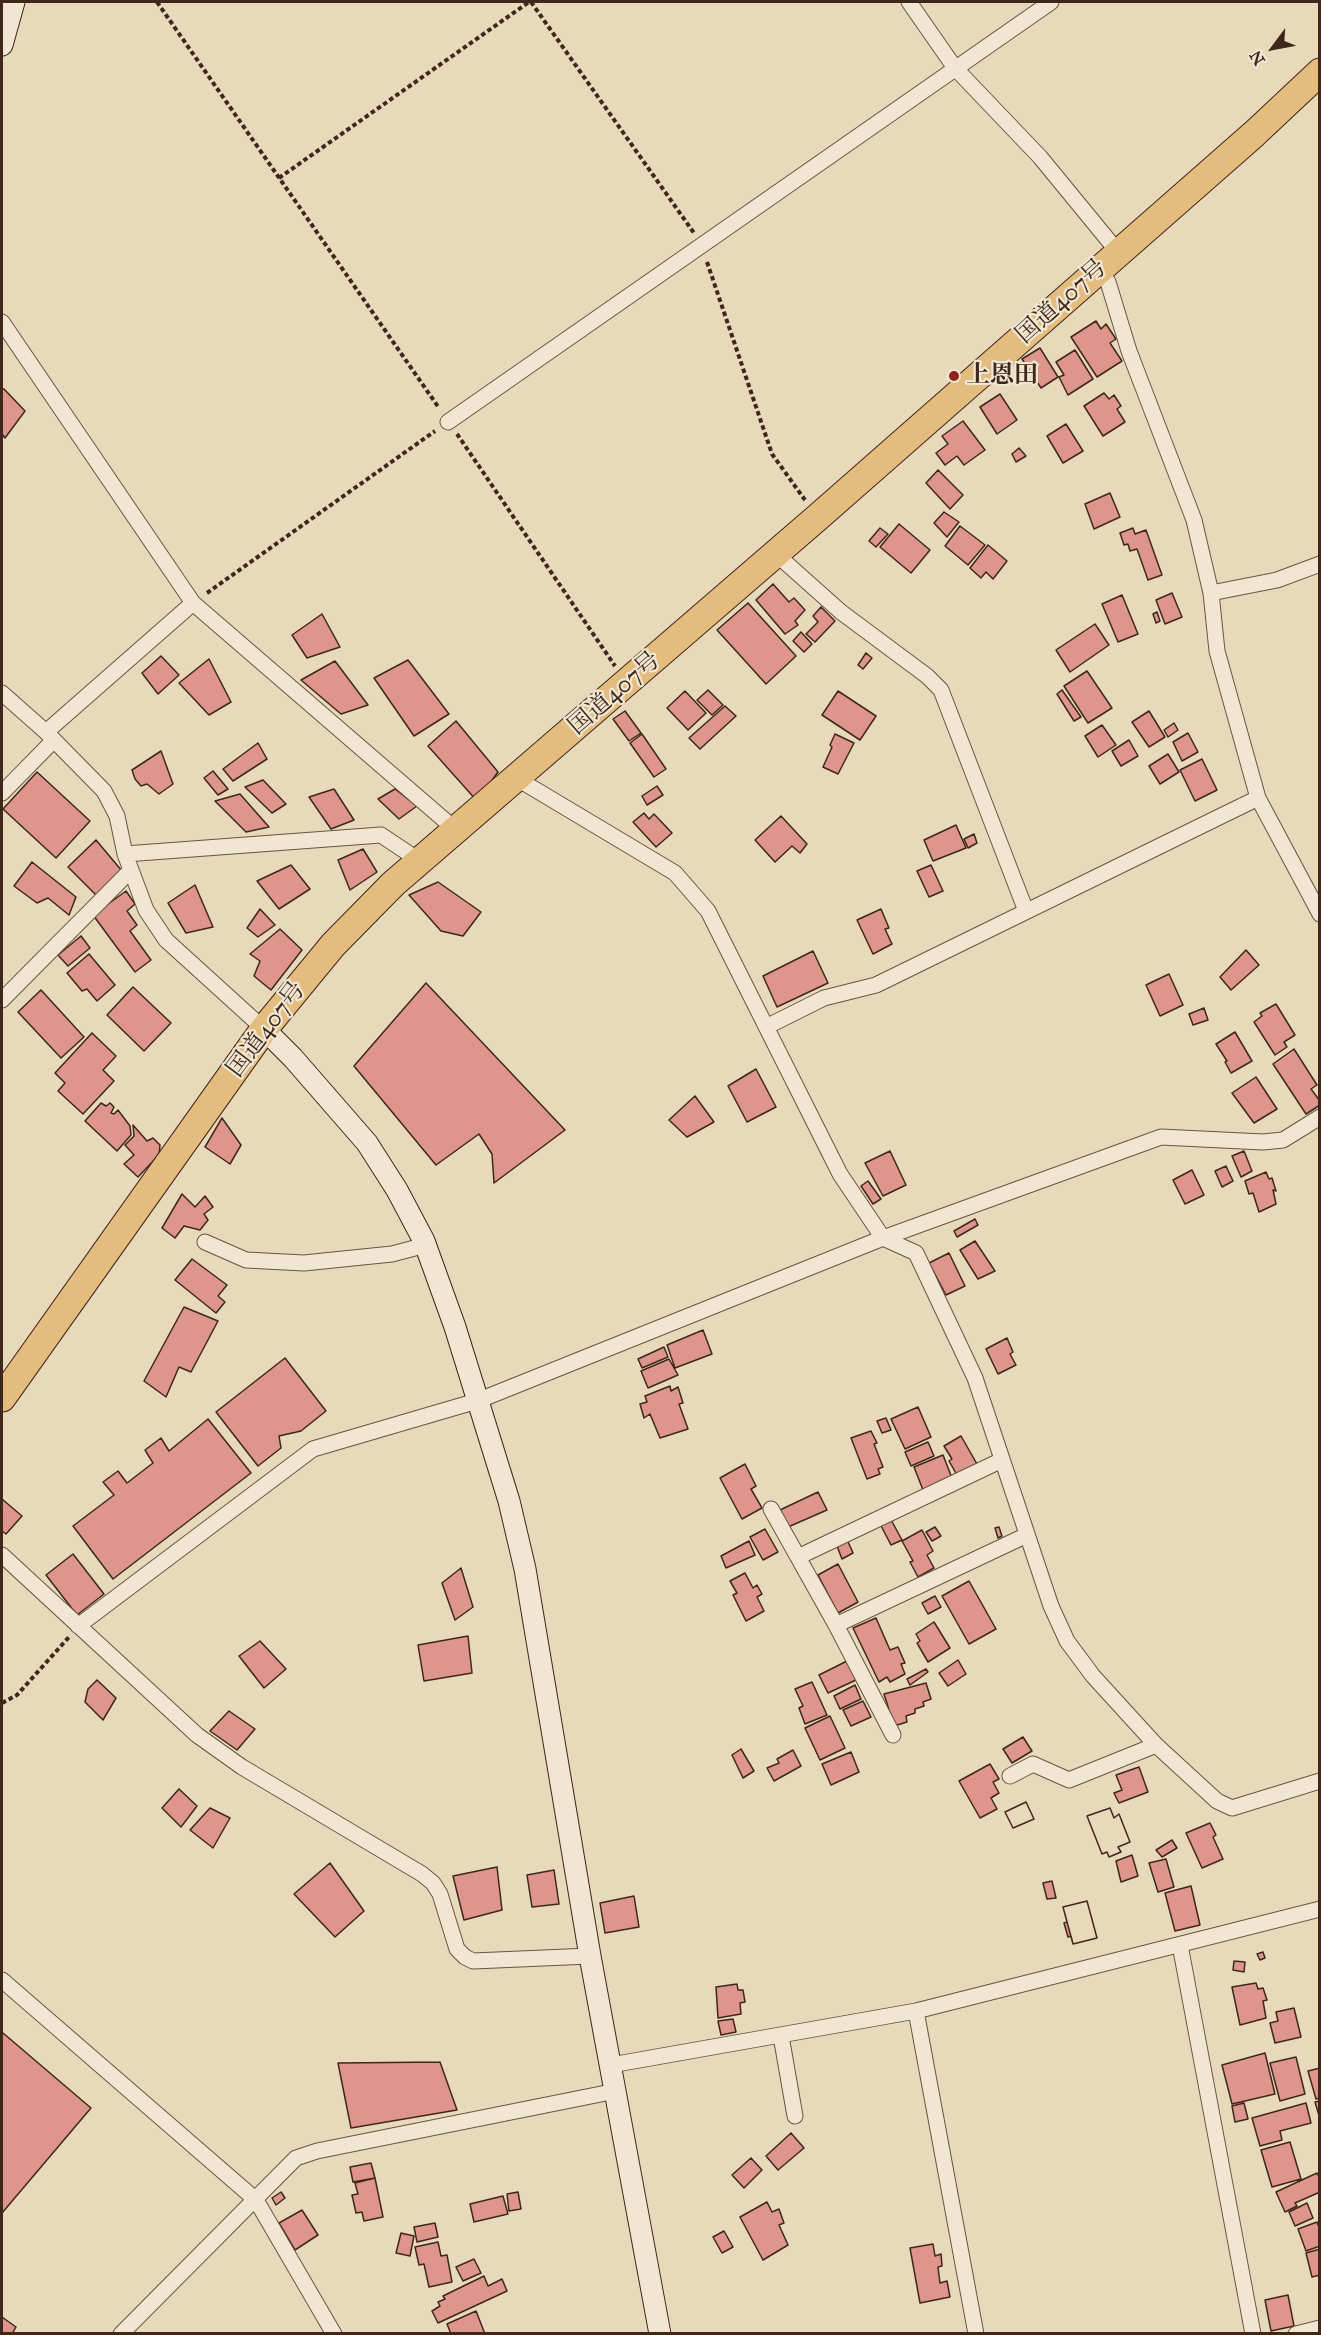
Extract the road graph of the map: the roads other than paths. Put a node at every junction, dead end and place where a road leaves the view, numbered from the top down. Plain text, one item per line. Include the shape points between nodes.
1 (14, 2) edge
2 (909, 2) edge
3 (1051, 2) edge
4 (2, 45) edge
5 (955, 68) junction
6 (1320, 72) edge
7 (1109, 261) junction
8 (2, 322) edge
9 (448, 422) road end
10 (776, 554) junction
11 (1320, 564) edge
12 (1211, 592) junction
13 (193, 603) junction
14 (2, 693) edge
15 (50, 736) junction
16 (516, 778) junction
17 (2, 794) edge
18 (1257, 798) junction
19 (456, 830) junction
20 (125, 854) junction
21 (420, 861) junction
22 (131, 870) junction
23 (1026, 911) junction
24 (1320, 914) edge
25 (2, 1000) edge
26 (766, 1027) junction
27 (264, 1029) junction
28 (1320, 1117) edge
29 (883, 1238) junction
30 (204, 1242) dead end
31 (426, 1245) junction
32 (4, 1388) edge
33 (477, 1401) junction
34 (1002, 1460) junction
35 (771, 1509) dead end
36 (1027, 1534) junction
37 (2, 1555) edge
38 (798, 1557) junction
39 (836, 1625) junction
40 (78, 1626) junction
41 (893, 1736) dead end
42 (1156, 1745) junction
43 (1010, 1776) dead end
44 (1320, 1781) edge
45 (1320, 1909) edge
46 (1180, 1945) junction
47 (590, 1956) junction
48 (2, 1980) edge
49 (916, 2011) junction
50 (781, 2036) junction
51 (610, 2065) junction
52 (616, 2091) junction
53 (795, 2116) dead end
54 (256, 2200) junction
55 (1320, 2328) edge
56 (121, 2334) edge
57 (334, 2334) edge
58 (660, 2334) edge
59 (976, 2334) edge
60 (1253, 2334) edge
61 (1296, 2334) edge

1 - 4 street
2 - 5 street
3 - 5 street
5 - 7 street via 1040,157
5 - 9 street
6 - 7 highway, 国道407号
7 - 10 highway, 国道407号
7 - 12 street via 1108,282 1129,351 1194,520
8 - 13 street
10 - 16 highway, 国道407号
10 - 23 street via 841,612 941,690
11 - 12 street via 1277,580
12 - 18 street via 1217,651
13 - 15 street
13 - 19 street
14 - 15 street
15 - 17 street
15 - 20 street via 104,791 117,816
16 - 19 highway, 国道407号
16 - 26 street via 675,873 708,911
18 - 23 street
18 - 24 street
19 - 21 highway, 国道407号
20 - 21 street via 381,835
20 - 22 street
21 - 27 highway, 国道407号 via 333,945
22 - 25 street
22 - 27 street via 146,910 166,940
23 - 26 street via 876,985 824,999
26 - 29 street via 840,1174
27 - 31 street via 367,1143
27 - 32 highway, 国道407号
28 - 29 street via 1283,1140 1161,1137
29 - 33 street
29 - 34 street via 916,1253 975,1378
30 - 31 street via 246,1260 304,1263 392,1254
31 - 33 street
33 - 40 street via 313,1449
33 - 47 street via 509,1501 525,1569
34 - 36 street
34 - 38 street
35 - 38 street
36 - 39 street
36 - 42 street via 1067,1641 1093,1676
37 - 40 street
38 - 39 street
39 - 41 street
40 - 47 street via 197,1735 242,1767 433,1883 458,1949 465,1957 473,1961
42 - 43 street via 1068,1780 1033,1764
42 - 44 street via 1217,1801 1232,1808
45 - 46 street
46 - 49 street
46 - 60 street
47 - 51 street
48 - 54 street
49 - 50 street
49 - 59 street
50 - 51 street
50 - 53 street
51 - 52 street
52 - 54 street via 317,2151 296,2158
52 - 58 street
54 - 56 street
54 - 57 street
55 - 61 street

